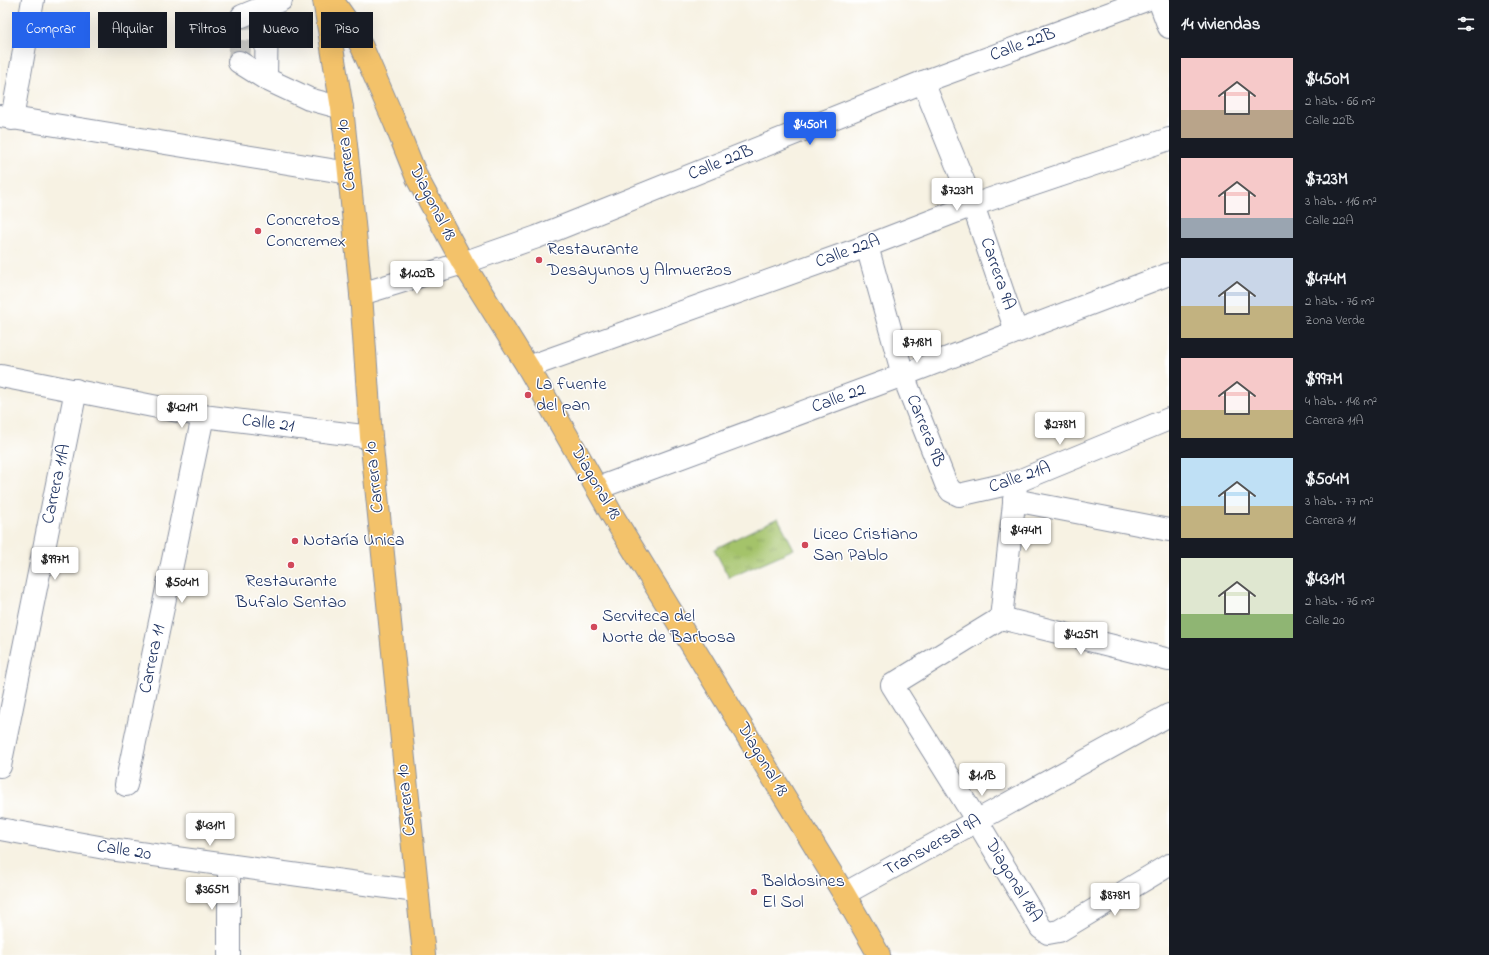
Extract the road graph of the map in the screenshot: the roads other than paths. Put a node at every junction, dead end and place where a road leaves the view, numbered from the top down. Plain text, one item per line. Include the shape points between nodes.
1 (33, 0) edge
2 (324, 0) edge
3 (332, 0) edge
4 (1146, 0) edge
5 (1159, 0) edge
6 (274, 2) edge
7 (242, 16) dead end
8 (1169, 27) edge
9 (239, 62) dead end
10 (266, 79) junction
11 (923, 82) junction
12 (342, 108) junction
13 (6, 117) edge
14 (1169, 139) edge
15 (349, 172) junction
16 (973, 205) junction
17 (867, 246) junction
18 (464, 264) junction
19 (1169, 274) edge
20 (361, 294) junction
21 (1016, 331) junction
22 (528, 367) junction
23 (903, 375) junction
24 (1, 376) dead end
25 (76, 390) junction
26 (203, 416) junction
27 (1169, 419) edge
28 (371, 437) junction
29 (598, 488) junction
30 (1015, 491) junction
31 (959, 495) joint
32 (1169, 530) edge
33 (1001, 618) junction
34 (1169, 660) edge
35 (1169, 715) edge
36 (0, 766) edge
37 (126, 785) dead end
38 (977, 821) junction
39 (0, 829) edge
40 (1169, 865) edge
41 (229, 867) junction
42 (416, 891) junction
43 (844, 894) junction
44 (229, 955) edge
45 (424, 955) edge
46 (879, 955) edge

1 - 13 street
2 - 12 main road, Carrera 10
3 - 18 main road, Diagonal 18 via 362,47 417,178
4 - 11 street, Calle 22B
5 - 8 street
6 - 7 street
6 - 10 street
9 - 10 street
10 - 12 street via 309,100
11 - 16 street, Carrera 9A
11 - 18 street, Calle 22B
12 - 15 main road, Carrera 10
13 - 15 street
14 - 16 street, Calle 22A
15 - 20 main road, Carrera 10
16 - 17 street, Calle 22A
16 - 21 street, Carrera 9A
17 - 22 street, Calle 22A
17 - 23 street, Carrera 9B
18 - 20 street, Calle 22B
18 - 22 main road, Diagonal 18
19 - 21 street, Calle 22
20 - 28 main road, Carrera 10
21 - 23 street, Calle 22
22 - 29 main road, Diagonal 18
23 - 29 street, Calle 22
23 - 31 street, Carrera 9B via 946,484 951,491
24 - 25 street, Calle 21
25 - 26 street, Calle 21
25 - 36 street, Carrera 11A
26 - 28 street, Calle 21
26 - 37 street, Carrera 11
27 - 30 street, Calle 21A
28 - 42 main road, Carrera 10
29 - 43 main road, Diagonal 18
30 - 31 street, Calle 21A
30 - 32 street
30 - 33 street
33 - 34 street
33 - 38 street, Diagonal 18A via 892,685
35 - 38 street, Transversal 9A
38 - 40 street, Diagonal 18A via 1041,928 1048,933 1059,931
38 - 43 street, Transversal 9A
39 - 41 street, Calle 20
41 - 42 street, Calle 20
41 - 44 street
42 - 45 main road, Carrera 10
43 - 46 main road, Diagonal 18

